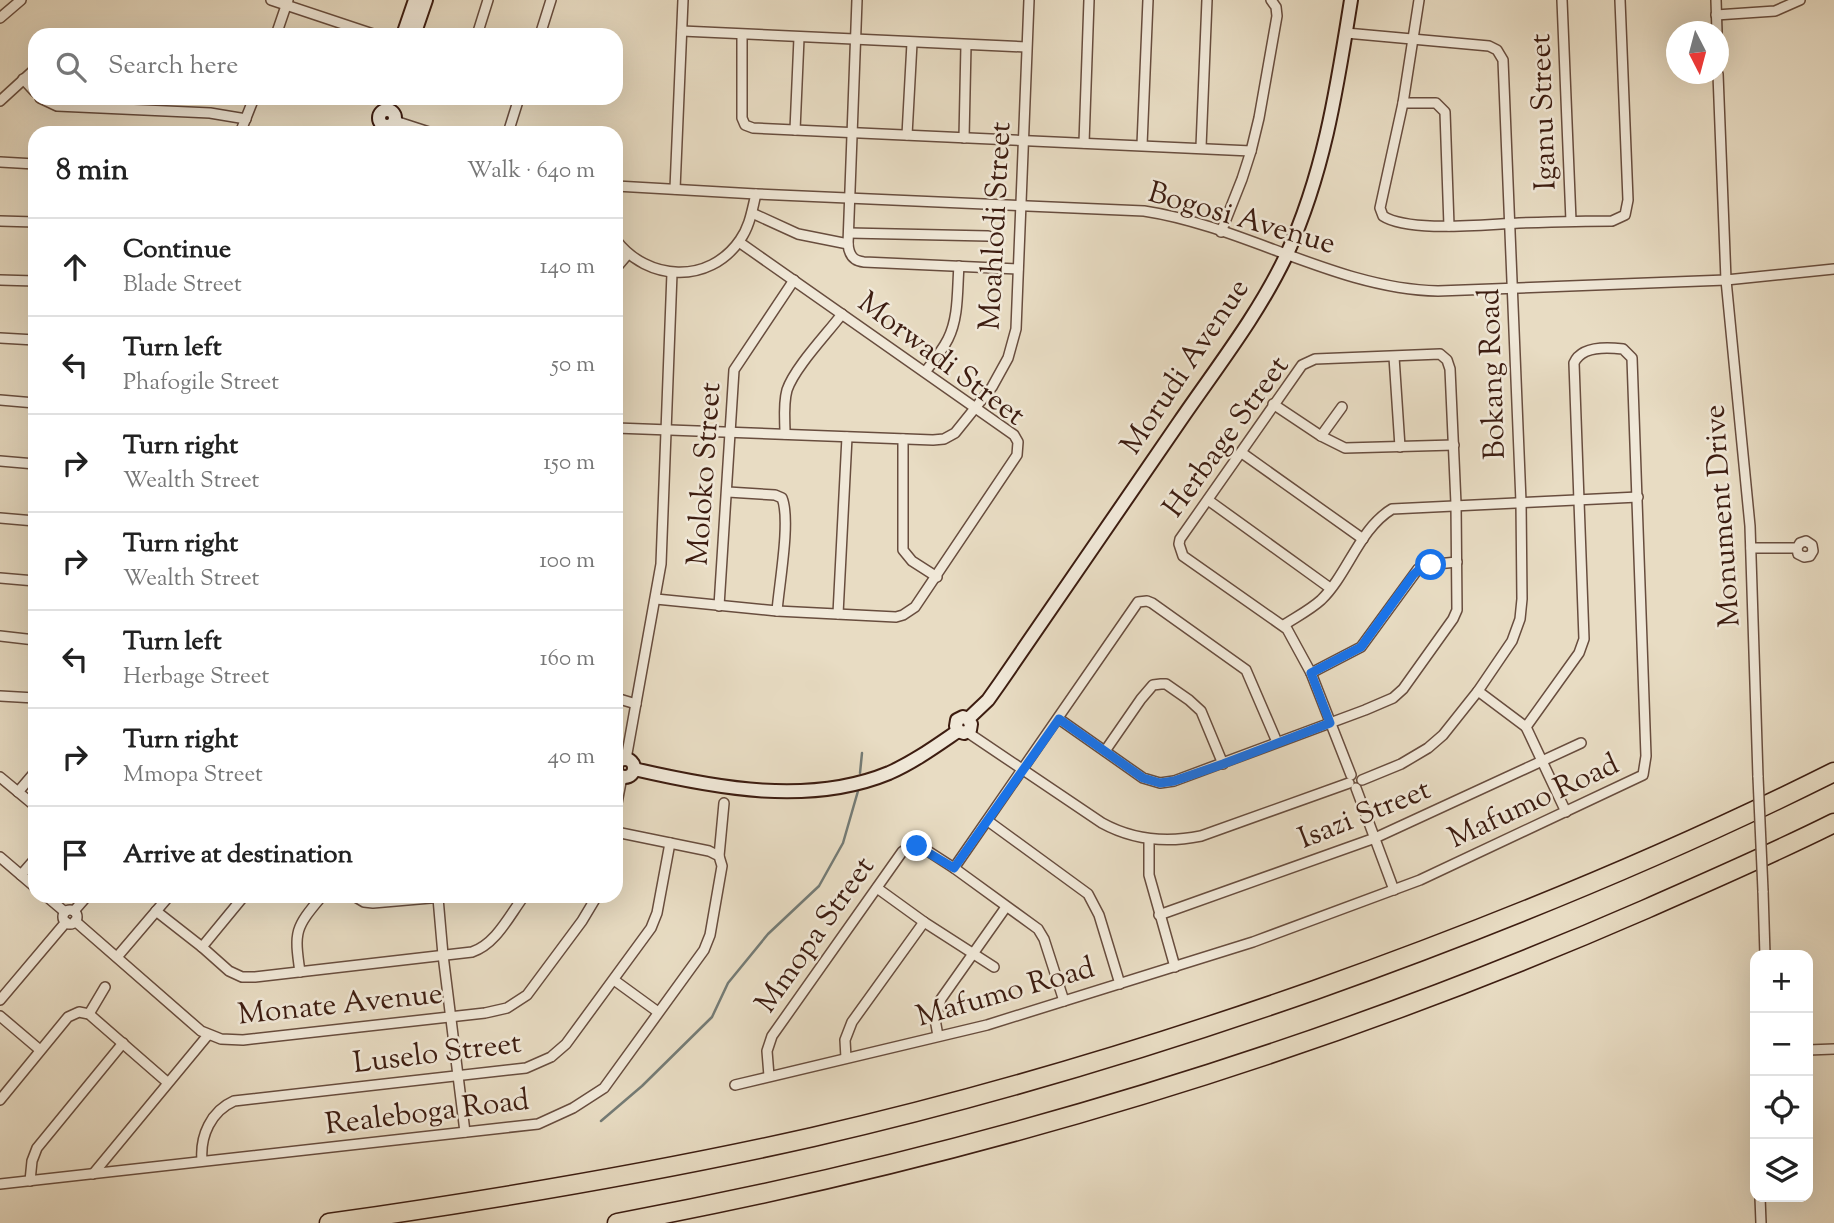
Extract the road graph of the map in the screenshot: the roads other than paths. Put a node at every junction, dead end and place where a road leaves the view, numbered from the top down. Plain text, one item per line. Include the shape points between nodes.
1 (21, 0) edge
2 (271, 0) edge
3 (415, 0) edge
4 (426, 0) edge
5 (488, 0) edge
6 (551, 0) edge
7 (683, 0) edge
8 (857, 0) edge
9 (1029, 0) edge
10 (1089, 0) edge
11 (1148, 0) edge
12 (1207, 0) edge
13 (1271, 0) edge
14 (1351, 0) edge
15 (1419, 0) edge
16 (1562, 0) edge
17 (1620, 0) edge
18 (1716, 0) edge
19 (1800, 0) edge
20 (287, 2) edge
21 (1716, 15) junction
22 (0, 18) edge
23 (1716, 21) edge
24 (278, 28) edge
25 (357, 28) edge
26 (406, 28) edge
27 (416, 28) edge
28 (479, 28) edge
29 (542, 28) edge
30 (682, 31) junction
31 (1346, 33) junction
32 (742, 35) junction
33 (799, 38) junction
34 (856, 40) junction
35 (1412, 40) junction
36 (912, 43) junction
37 (967, 46) junction
38 (1026, 47) junction
39 (28, 75) edge
40 (23, 79) junction
41 (28, 84) edge
42 (1718, 84) edge
43 (0, 101) edge
44 (1403, 103) junction
45 (55, 105) edge
46 (251, 105) edge
47 (517, 105) edge
48 (387, 117) edge
49 (246, 119) junction
50 (243, 126) edge
51 (412, 126) edge
52 (510, 126) edge
53 (795, 130) junction
54 (852, 133) junction
55 (907, 135) junction
56 (964, 138) junction
57 (1024, 140) junction
58 (1084, 143) junction
59 (1142, 145) junction
60 (1201, 147) junction
61 (1251, 151) junction
62 (0, 162) edge
63 (28, 164) edge
64 (623, 186) edge
65 (675, 189) junction
66 (756, 194) junction
67 (850, 197) junction
68 (1021, 204) junction
69 (752, 213) junction
70 (0, 221) edge
71 (1571, 221) junction
72 (28, 222) edge
73 (1510, 223) junction
74 (1449, 226) junction
75 (1221, 232) junction
76 (849, 233) junction
77 (988, 236) dead end
78 (739, 242) junction
79 (848, 244) junction
80 (623, 250) edge
81 (1287, 254) junction
82 (627, 255) junction
83 (623, 260) edge
84 (959, 266) junction
85 (1018, 269) junction
86 (1834, 269) edge
87 (672, 273) junction
88 (0, 280) edge
89 (794, 280) junction
90 (1726, 280) junction
91 (28, 281) edge
92 (1513, 287) junction
93 (842, 314) junction
94 (0, 338) edge
95 (28, 340) edge
96 (1394, 357) junction
97 (925, 372) junction
98 (0, 400) edge
99 (28, 402) edge
100 (1273, 404) junction
101 (976, 407) junction
102 (1342, 407) dead end
103 (623, 428) edge
104 (668, 429) junction
105 (729, 430) junction
106 (785, 434) junction
107 (1321, 436) junction
108 (847, 437) junction
109 (903, 439) junction
110 (1454, 445) junction
111 (1400, 447) junction
112 (1242, 453) junction
113 (0, 461) edge
114 (28, 463) edge
115 (728, 492) junction
116 (1637, 497) junction
117 (1208, 500) junction
118 (1580, 500) junction
119 (1521, 502) junction
120 (1456, 505) junction
121 (0, 518) edge
122 (28, 521) edge
123 (1363, 539) junction
124 (1751, 548) junction
125 (1797, 548) dead end
126 (1457, 562) junction
127 (937, 577) junction
128 (0, 578) edge
129 (28, 580) edge
130 (1330, 588) junction
131 (656, 599) junction
132 (719, 606) junction
133 (777, 611) junction
134 (838, 614) junction
135 (1284, 625) junction
136 (0, 636) edge
137 (28, 639) edge
138 (1311, 673) junction
139 (1478, 691) junction
140 (0, 696) edge
141 (28, 698) edge
142 (623, 700) edge
143 (636, 704) junction
144 (1059, 719) junction
145 (1330, 723) junction
146 (1526, 727) junction
147 (965, 728) junction
148 (1277, 742) junction
149 (1581, 743) dead end
150 (1105, 751) junction
151 (1542, 762) junction
152 (1223, 764) junction
153 (623, 767) edge
154 (1023, 772) junction
155 (1834, 772) edge
156 (0, 777) edge
157 (28, 780) edge
158 (1355, 781) junction
159 (18, 792) junction
160 (28, 800) edge
161 (724, 803) dead end
162 (1566, 812) junction
163 (988, 821) junction
164 (1834, 823) edge
165 (623, 833) edge
166 (1375, 838) junction
167 (1149, 839) junction
168 (670, 843) junction
169 (719, 856) junction
170 (0, 857) edge
171 (28, 866) edge
172 (954, 868) junction
173 (20, 874) junction
174 (28, 881) edge
175 (877, 888) junction
176 (1394, 890) junction
177 (54, 903) edge
178 (81, 903) edge
179 (163, 903) edge
180 (238, 903) edge
181 (316, 903) edge
182 (441, 903) edge
183 (519, 903) edge
184 (593, 903) edge
185 (1006, 907) junction
186 (156, 911) junction
187 (1159, 915) junction
188 (70, 917) junction
189 (924, 922) junction
190 (202, 947) junction
191 (1765, 950) edge
192 (975, 953) junction
193 (443, 955) junction
194 (117, 957) junction
195 (995, 967) dead end
196 (1175, 967) junction
197 (300, 972) junction
198 (614, 980) junction
199 (1120, 984) junction
200 (105, 987) dead end
201 (0, 1000) edge
202 (1064, 1001) junction
203 (658, 1012) junction
204 (89, 1014) junction
205 (0, 1016) edge
206 (451, 1017) junction
207 (208, 1035) junction
208 (937, 1036) junction
209 (123, 1043) junction
210 (1834, 1049) edge
211 (40, 1050) junction
212 (1813, 1050) edge
213 (846, 1058) junction
214 (459, 1076) junction
215 (769, 1076) junction
216 (167, 1082) junction
217 (735, 1085) dead end
218 (0, 1101) edge
219 (465, 1132) junction
220 (202, 1160) junction
221 (93, 1174) junction
222 (30, 1181) junction
223 (0, 1184) edge
224 (1760, 1202) edge
225 (329, 1223) edge
226 (617, 1223) edge
227 (1761, 1223) edge

1 - 22 street
2 - 20 street
3 - 26 street
4 - 27 street
5 - 28 street
6 - 29 street
7 - 30 street
8 - 34 street
9 - 38 street, Moahlodi Street
10 - 58 street
11 - 59 street
12 - 60 street
13 - 61 street via 1277,16
14 - 31 street, Morudi Avenue
15 - 35 street
16 - 71 street, Iganu Street
17 - 71 street via 1627,211 1617,220
18 - 21 street
19 - 21 street via 1775,11
20 - 24 street
20 - 25 street
21 - 23 street
30 - 32 street
30 - 65 street
31 - 35 street, Bokang Road
31 - 81 street, Morudi Avenue via 1324,152
32 - 33 street
32 - 53 street via 743,122 752,128
33 - 34 street
33 - 53 street
34 - 36 street
34 - 54 street
35 - 44 street
35 - 73 street, Bokang Road via 1489,46 1501,54
36 - 37 street
36 - 55 street
37 - 38 street
37 - 56 street
38 - 57 street, Moahlodi Street
39 - 40 street
40 - 41 street
40 - 43 street
42 - 90 street, Monument Drive
44 - 74 street via 1436,103 1445,112
44 - 74 street via 1381,203 1383,216
45 - 49 street
46 - 49 street
47 - 52 street
48 - 51 street
49 - 50 street
53 - 54 street
54 - 55 street
54 - 67 street
55 - 56 street
56 - 57 street
57 - 58 street
57 - 68 street, Moahlodi Street
58 - 59 street
59 - 60 street
60 - 61 street
61 - 75 street
62 - 63 street
64 - 65 street, Bogosi Avenue
65 - 66 street, Bogosi Avenue
66 - 67 street, Bogosi Avenue
66 - 69 street
67 - 68 street, Bogosi Avenue
67 - 76 street
68 - 75 street, Bogosi Avenue via 1144,211
68 - 85 street, Moahlodi Street
69 - 78 street
69 - 79 street via 797,234
70 - 72 street
71 - 73 street
73 - 74 street
73 - 92 street, Bokang Road
75 - 81 street, Bogosi Avenue
76 - 77 street
76 - 79 street
78 - 87 street via 715,263
78 - 89 street, Morwadi Street
79 - 84 street via 858,261
80 - 82 street
81 - 92 street, Bogosi Avenue via 1398,288
81 - 147 street, Morudi Avenue via 1253,313 1109,525
82 - 83 street
82 - 87 street
84 - 85 street
84 - 97 street via 952,328
85 - 101 street, Moahlodi Street via 1013,342 1001,372
86 - 90 street, Bogosi Avenue
87 - 104 street
88 - 91 street
89 - 93 street, Morwadi Street
89 - 105 street, Moloko Street via 736,364
90 - 92 street, Bogosi Avenue
90 - 124 street, Monument Drive
92 - 119 street, Bokang Road
93 - 97 street, Morwadi Street
93 - 106 street via 792,379 784,407
94 - 95 street
96 - 100 street, Herbage Street via 1306,362
96 - 110 street, Herbage Street via 1443,355 1449,365
96 - 111 street
97 - 101 street, Morwadi Street
98 - 99 street
100 - 107 street
100 - 112 street, Herbage Street
101 - 109 street, Moahlodi Street via 950,436
101 - 127 street, Morwadi Street via 1014,435 1017,455
102 - 107 street
103 - 104 street, Moahlodi Street
104 - 105 street, Moahlodi Street
104 - 131 street
105 - 106 street, Moahlodi Street
105 - 115 street, Moloko Street
106 - 108 street, Moahlodi Street
107 - 111 street via 1345,448
108 - 109 street, Moahlodi Street
108 - 134 street
109 - 127 street via 903,550
110 - 111 street
110 - 120 street
112 - 117 street, Herbage Street
112 - 123 street
113 - 114 street
115 - 132 street, Moloko Street
115 - 133 street via 775,495 784,502
116 - 118 street
116 - 118 street, Mafumo Road via 1632,358 1626,350 1612,348 1581,352 1574,363
116 - 162 street, Mafumo Road via 1645,768 1639,778
117 - 130 street
117 - 135 street, Herbage Street via 1180,539 1183,556
118 - 119 street
118 - 146 street, Mafumo Road via 1584,639
119 - 120 street
119 - 139 street, Bokang Road via 1518,627
120 - 123 street via 1392,509
120 - 126 street
121 - 122 street
123 - 130 street
124 - 125 street
124 - 191 street, Monument Drive, bridge
126 - 138 street via 1419,569 1361,647
126 - 145 street via 1456,615 1404,689 1393,698
127 - 134 street, Morwadi Street via 915,607 903,615
128 - 129 street
130 - 135 street
131 - 132 street, Morwadi Street
131 - 143 street
132 - 133 street, Morwadi Street
133 - 134 street, Morwadi Street
135 - 138 street
136 - 137 street
138 - 145 street
139 - 146 street
139 - 158 street, Bokang Road via 1436,743 1401,764
140 - 141 street
142 - 143 street
143 - 153 street
144 - 148 street via 1133,606 1141,601 1152,603 1246,670
144 - 150 street
144 - 154 street
145 - 148 street
145 - 158 street
146 - 151 street
147 - 153 street, Morudi Avenue via 890,772 816,791 760,791
147 - 154 street, Bokang Road
148 - 152 street
149 - 151 street, Isazi Street
150 - 152 street via 1143,778 1160,783
150 - 152 street via 1140,699 1153,685 1166,684 1201,711
151 - 162 street
151 - 166 street, Isazi Street
154 - 163 street
154 - 167 street, Bokang Road via 1102,823
155 - 225 highway via 1682,844 1444,944 1085,1066 960,1101 714,1158 477,1202
156 - 159 street
157 - 159 street
158 - 166 street
158 - 167 street, Bokang Road via 1201,836
159 - 160 street
161 - 169 street, Realeboga Road
162 - 176 street, Mafumo Road
163 - 172 street
163 - 199 street via 1088,894
164 - 226 highway via 1779,851 1463,986 1215,1072 944,1152 781,1191
165 - 168 street
166 - 176 street
166 - 187 street, Isazi Street
167 - 187 street via 1148,872
168 - 169 street
168 - 198 street, Luselo Street via 654,920
169 - 203 street, Realeboga Road via 722,866 707,945
170 - 173 street
171 - 173 street
172 - 175 street, Mmopa Street via 914,846 902,852
172 - 185 street, Mmopa Street
173 - 174 street
175 - 189 street
175 - 215 street, Mmopa Street via 772,1036 767,1051
176 - 196 street, Mafumo Road
177 - 188 street, Monate Avenue
178 - 188 street
179 - 186 street
180 - 190 street
181 - 197 street via 297,932
182 - 193 street
183 - 193 street via 487,945 472,952
184 - 206 street, Monate Avenue via 520,1002 499,1012
185 - 192 street
185 - 202 street, Mmopa Street via 1040,932
186 - 190 street
186 - 194 street
187 - 196 street
188 - 194 street, Monate Avenue
188 - 201 street
189 - 192 street
189 - 213 street via 852,1021 846,1034
190 - 197 street via 242,977
192 - 195 street
192 - 208 street via 937,1006
193 - 197 street
193 - 206 street
194 - 207 street, Monate Avenue
196 - 199 street, Mafumo Road
198 - 203 street
198 - 214 street, Luselo Street via 551,1057 526,1068
199 - 202 street, Mafumo Road
200 - 204 street
202 - 208 street, Mafumo Road
203 - 219 street, Realeboga Road via 596,1095 542,1123
204 - 209 street
204 - 211 street via 73,1014
205 - 211 street
206 - 207 street, Monate Avenue via 243,1040
206 - 214 street
207 - 216 street
208 - 213 street, Mafumo Road
209 - 216 street
209 - 222 street via 37,1148
210 - 212 street
211 - 218 street
213 - 215 street, Mafumo Road
214 - 219 street
214 - 220 street, Luselo Street via 234,1101 207,1128
215 - 217 street, Mafumo Road
216 - 221 street
219 - 220 street, Realeboga Road
220 - 221 street, Realeboga Road
221 - 222 street, Realeboga Road
222 - 223 street, Realeboga Road
224 - 227 street

